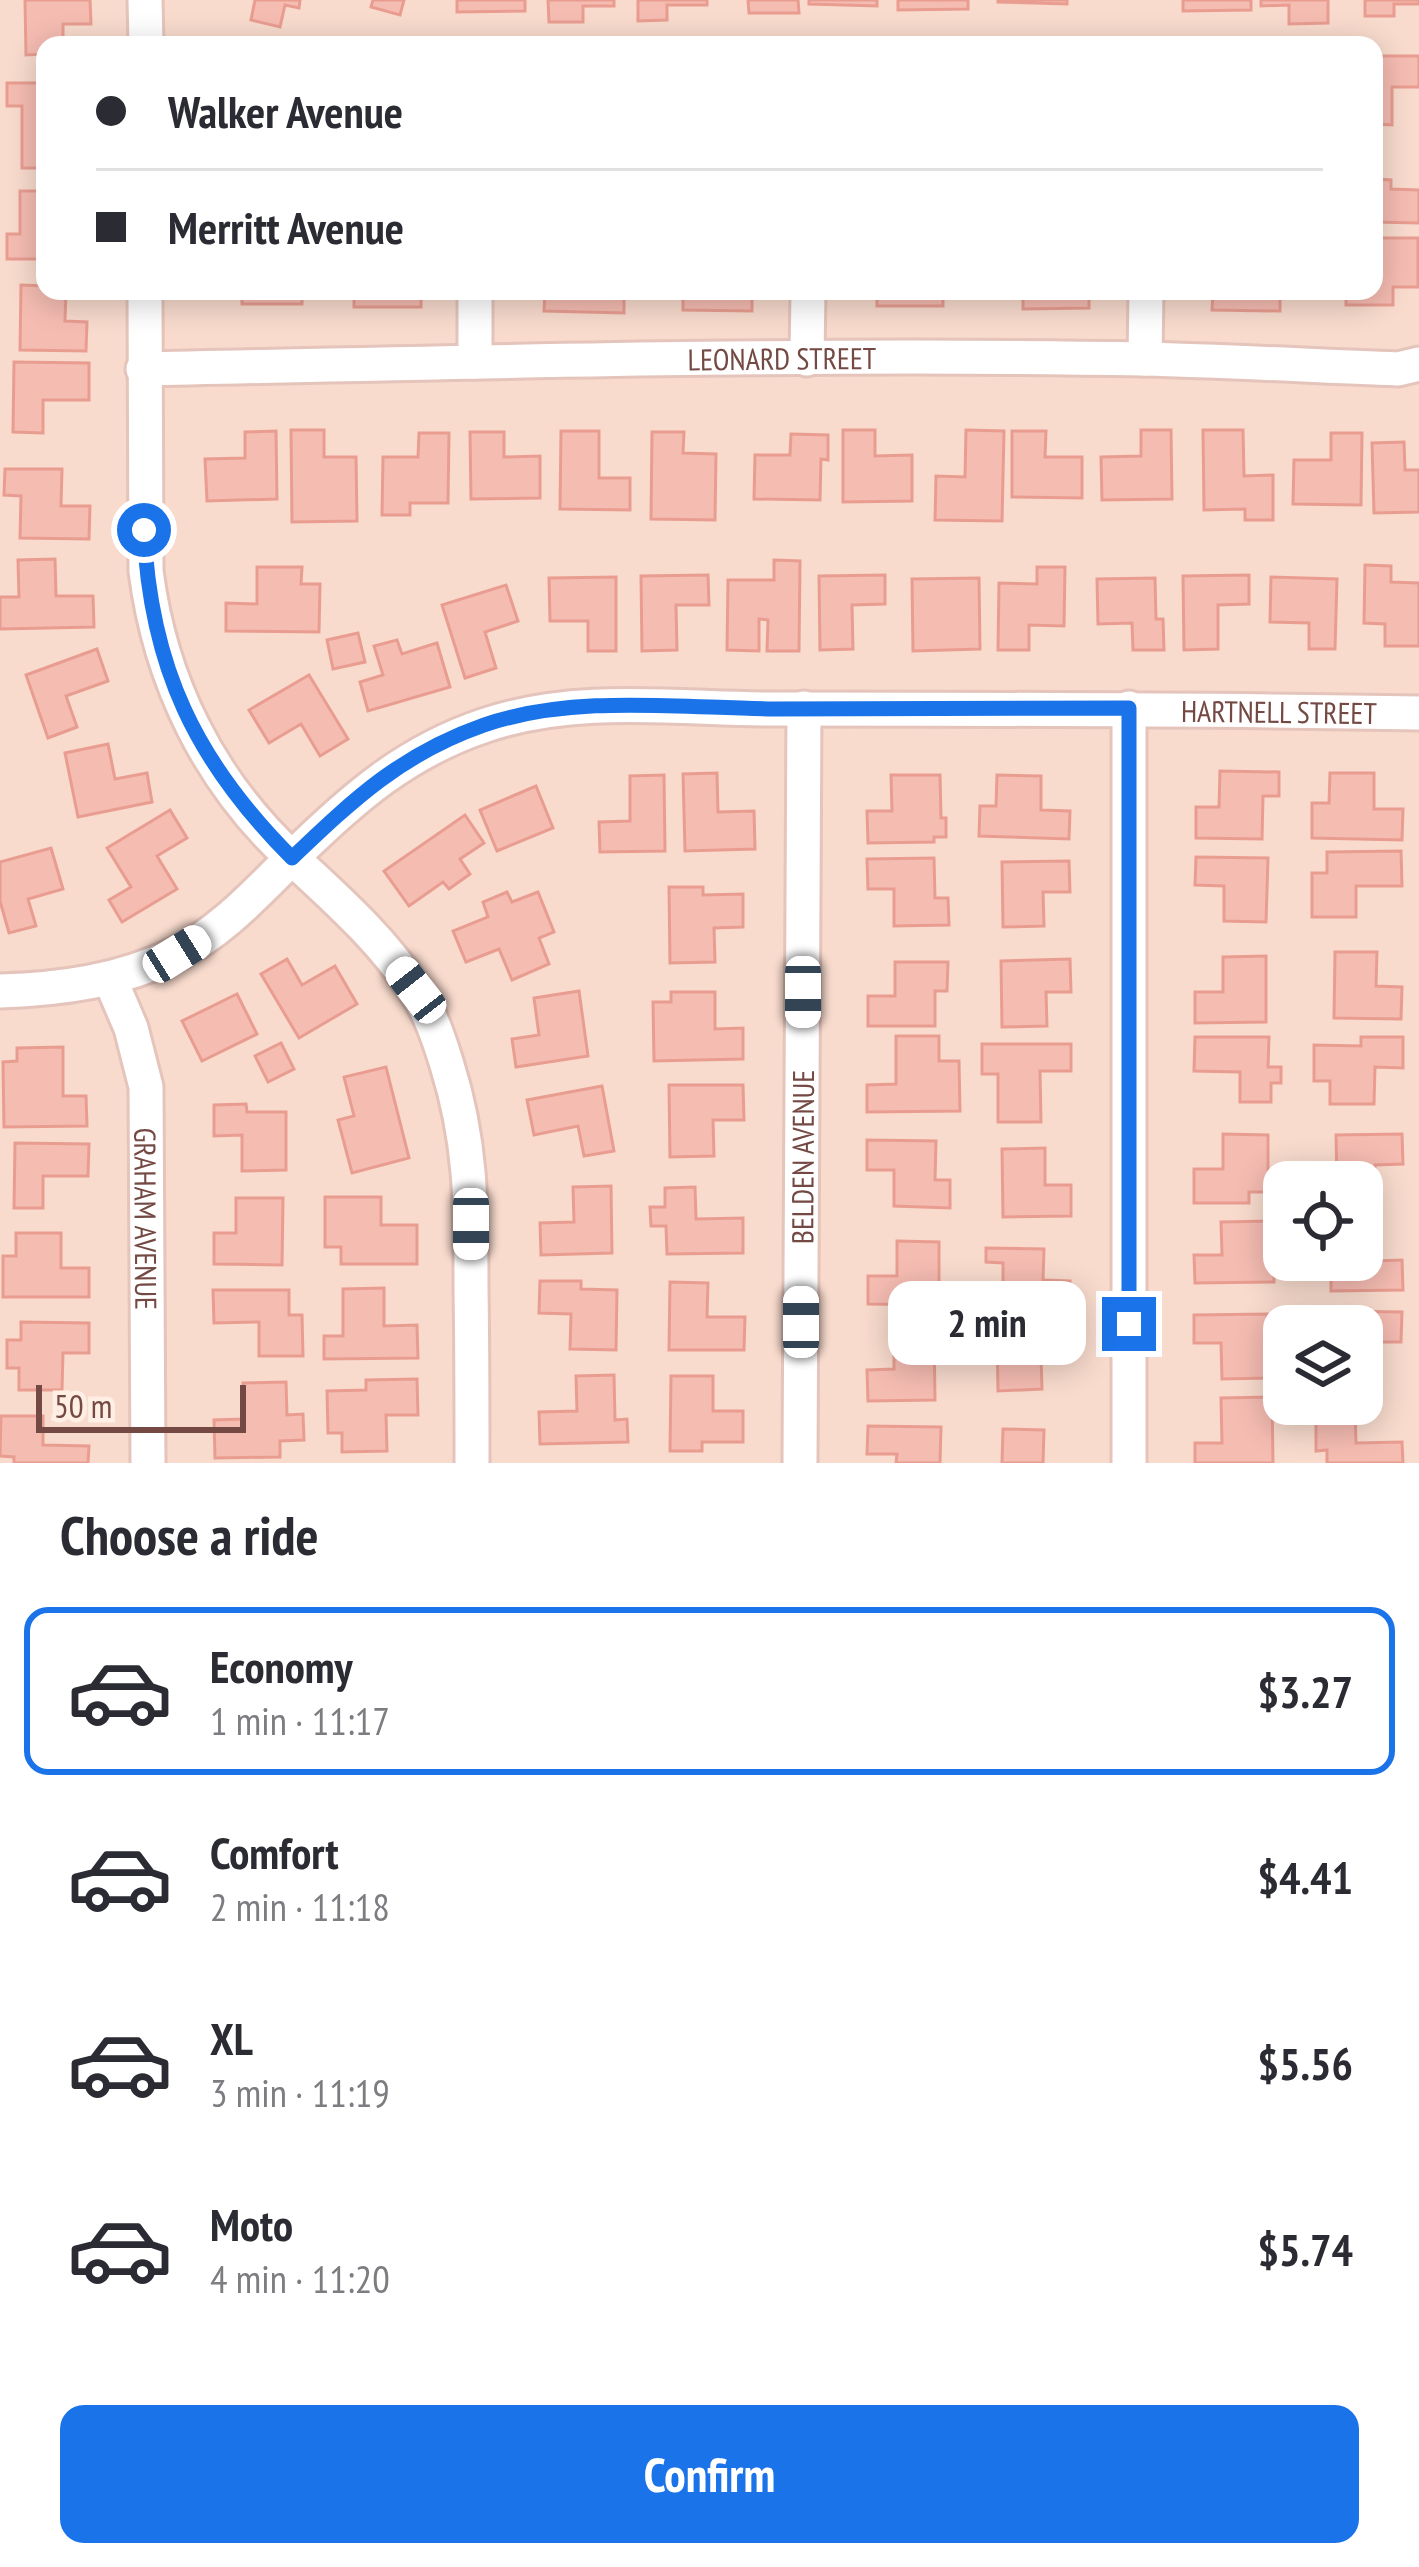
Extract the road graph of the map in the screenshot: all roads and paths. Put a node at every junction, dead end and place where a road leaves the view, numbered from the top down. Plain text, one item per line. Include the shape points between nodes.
1 (145, 0) edge
2 (146, 36) edge
3 (145, 300) edge
4 (475, 300) edge
5 (808, 300) edge
6 (1146, 300) edge
7 (807, 359) junction
8 (1145, 359) junction
9 (475, 362) junction
10 (1419, 364) edge
11 (143, 369) junction
12 (1129, 708) junction
13 (804, 709) junction
14 (1419, 713) edge
15 (292, 858) junction
16 (110, 979) junction
17 (0, 991) edge
18 (148, 1463) edge
19 (472, 1463) edge
20 (800, 1463) edge
21 (1129, 1463) edge

1 - 2 street
3 - 11 street
4 - 9 street
5 - 7 street
6 - 8 street
7 - 8 street, LEONARD STREET
7 - 9 street, LEONARD STREET
8 - 10 street, LEONARD STREET
9 - 11 street, LEONARD STREET
11 - 15 street via 146,571 166,667 203,749
12 - 13 street, HARTNELL STREET
12 - 14 street, HARTNELL STREET
12 - 21 street
13 - 15 street, HARTNELL STREET via 563,709 485,725 395,767
13 - 20 street, BELDEN AVENUE
15 - 16 street, HARTNELL STREET via 210,933
15 - 19 street via 416,990 459,1102 471,1176
16 - 17 street, HARTNELL STREET
16 - 18 street, GRAHAM AVENUE via 142,1061 148,1107

